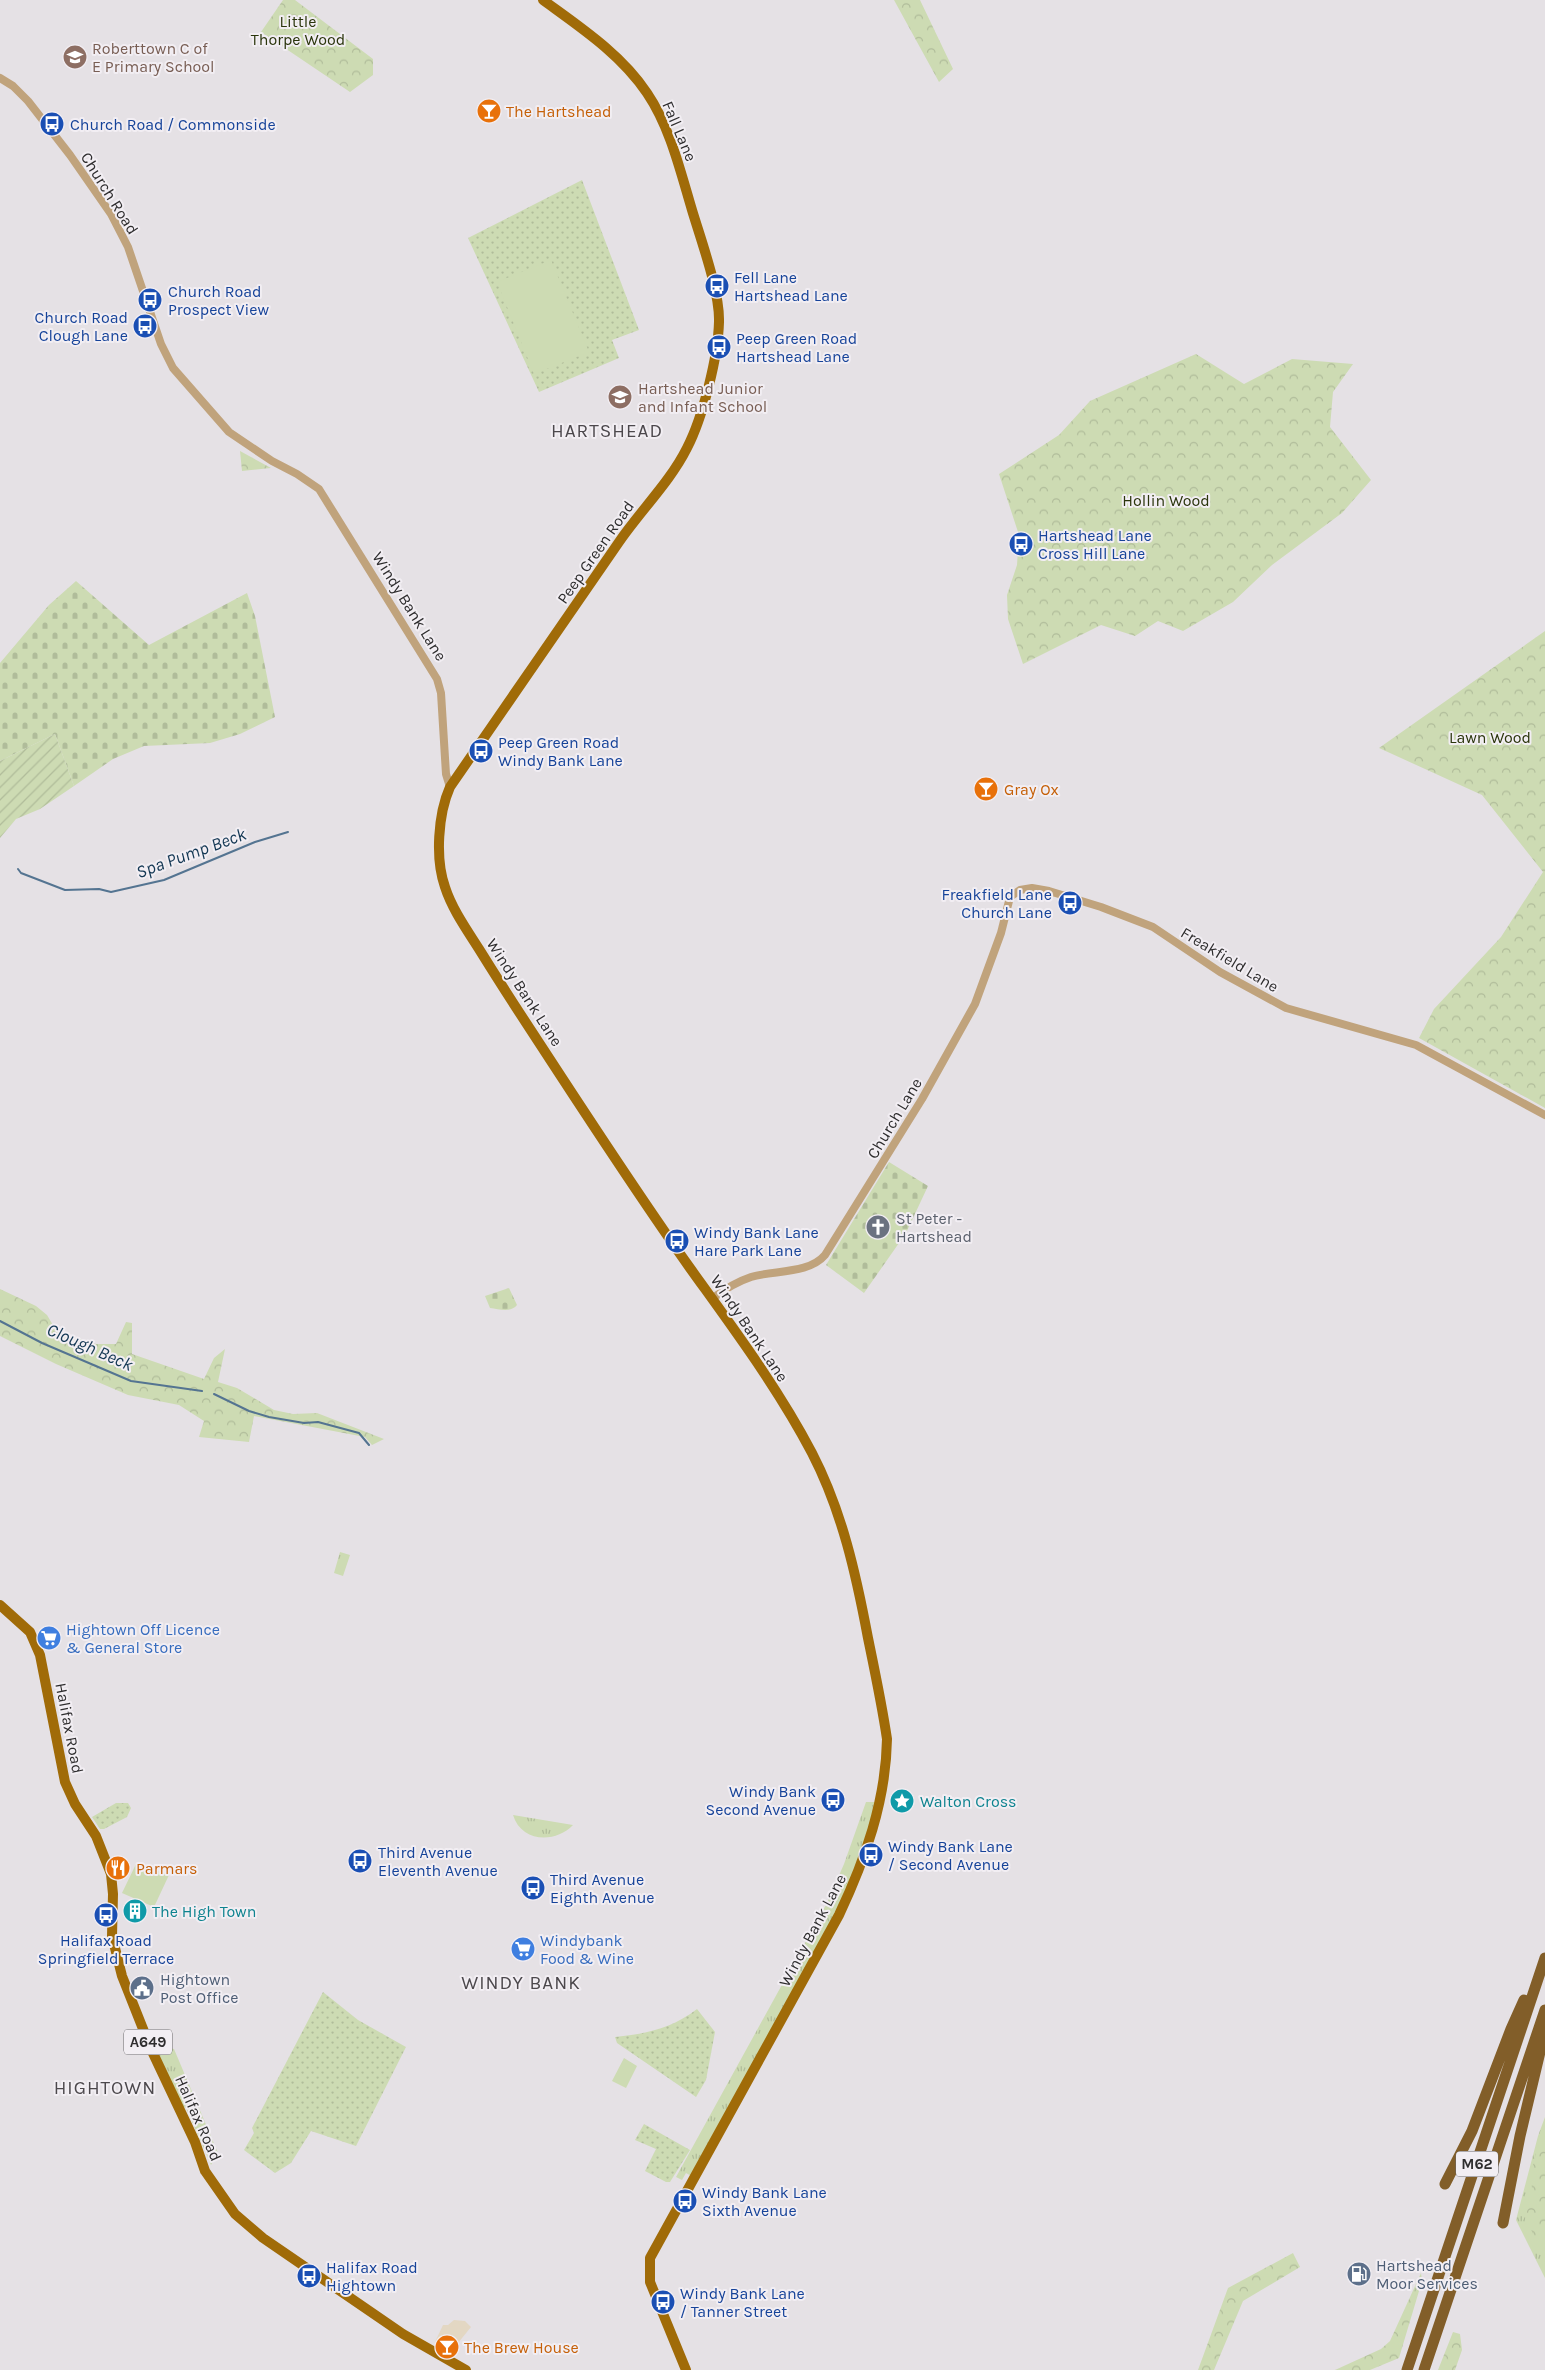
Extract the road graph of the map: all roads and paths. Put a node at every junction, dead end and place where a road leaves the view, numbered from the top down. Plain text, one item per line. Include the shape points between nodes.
1 (543, 0) edge
2 (0, 78) edge
3 (719, 317) joint
4 (161, 344) joint
5 (450, 787) junction
6 (1032, 888) joint
7 (1545, 1115) edge
8 (713, 1298) junction
9 (0, 1606) edge
10 (1545, 1957) edge
11 (1545, 2010) edge
12 (1545, 2030) edge
13 (1445, 2184) dead end
14 (1503, 2223) dead end
15 (466, 2370) edge
16 (686, 2370) edge
17 (1407, 2370) edge
18 (1424, 2370) edge

1 - 3 main road, Fall Lane via 601,44 627,68 647,93 677,160 712,279
2 - 4 street, Church Road via 28,101 111,214 128,247
3 - 5 main road, Peep Green Road via 712,375 689,445 677,467 638,514
4 - 5 street, Windy Bank Lane via 173,368 229,432 319,490 437,679
5 - 8 main road, Windy Bank Lane via 439,855 446,891 523,1019
6 - 7 street, Freakfield Lane via 1101,907 1154,927 1220,972 1286,1008 1416,1045
6 - 8 street, Church Lane via 1020,890 1010,897 1002,933 975,1004 922,1099 826,1255 818,1264 763,1274 732,1284
8 - 16 main road, Windy Bank Lane via 789,1413 830,1489 854,1568 884,1719 887,1760 870,1839 851,1890 650,2258 650,2282
9 - 15 main road, Halifax Road / A649 via 30,1632 40,1655 65,1782 96,1836 111,1874 112,1936 122,1976 205,2171 235,2214 263,2238 403,2334
10 - 13 highway via 1511,2029 1472,2131
10 - 17 highway, M62
11 - 18 highway, M62
12 - 14 highway

